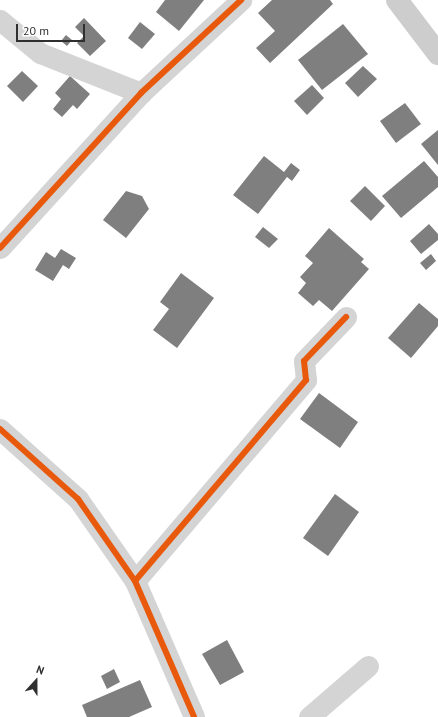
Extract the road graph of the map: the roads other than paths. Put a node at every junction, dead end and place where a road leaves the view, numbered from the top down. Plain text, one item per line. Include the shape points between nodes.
1 (241, 0) edge
2 (397, 0) edge
3 (0, 20) edge
4 (438, 54) edge
5 (141, 93) junction
6 (0, 248) edge
7 (346, 317) dead end
8 (0, 429) edge
9 (135, 581) junction
10 (368, 666) dead end
11 (194, 717) edge
12 (309, 717) edge

1 - 5 street
2 - 4 main road
3 - 5 street via 40,53
5 - 6 street
7 - 9 street via 304,361 306,380
8 - 9 street via 78,499
9 - 11 street
10 - 12 street

